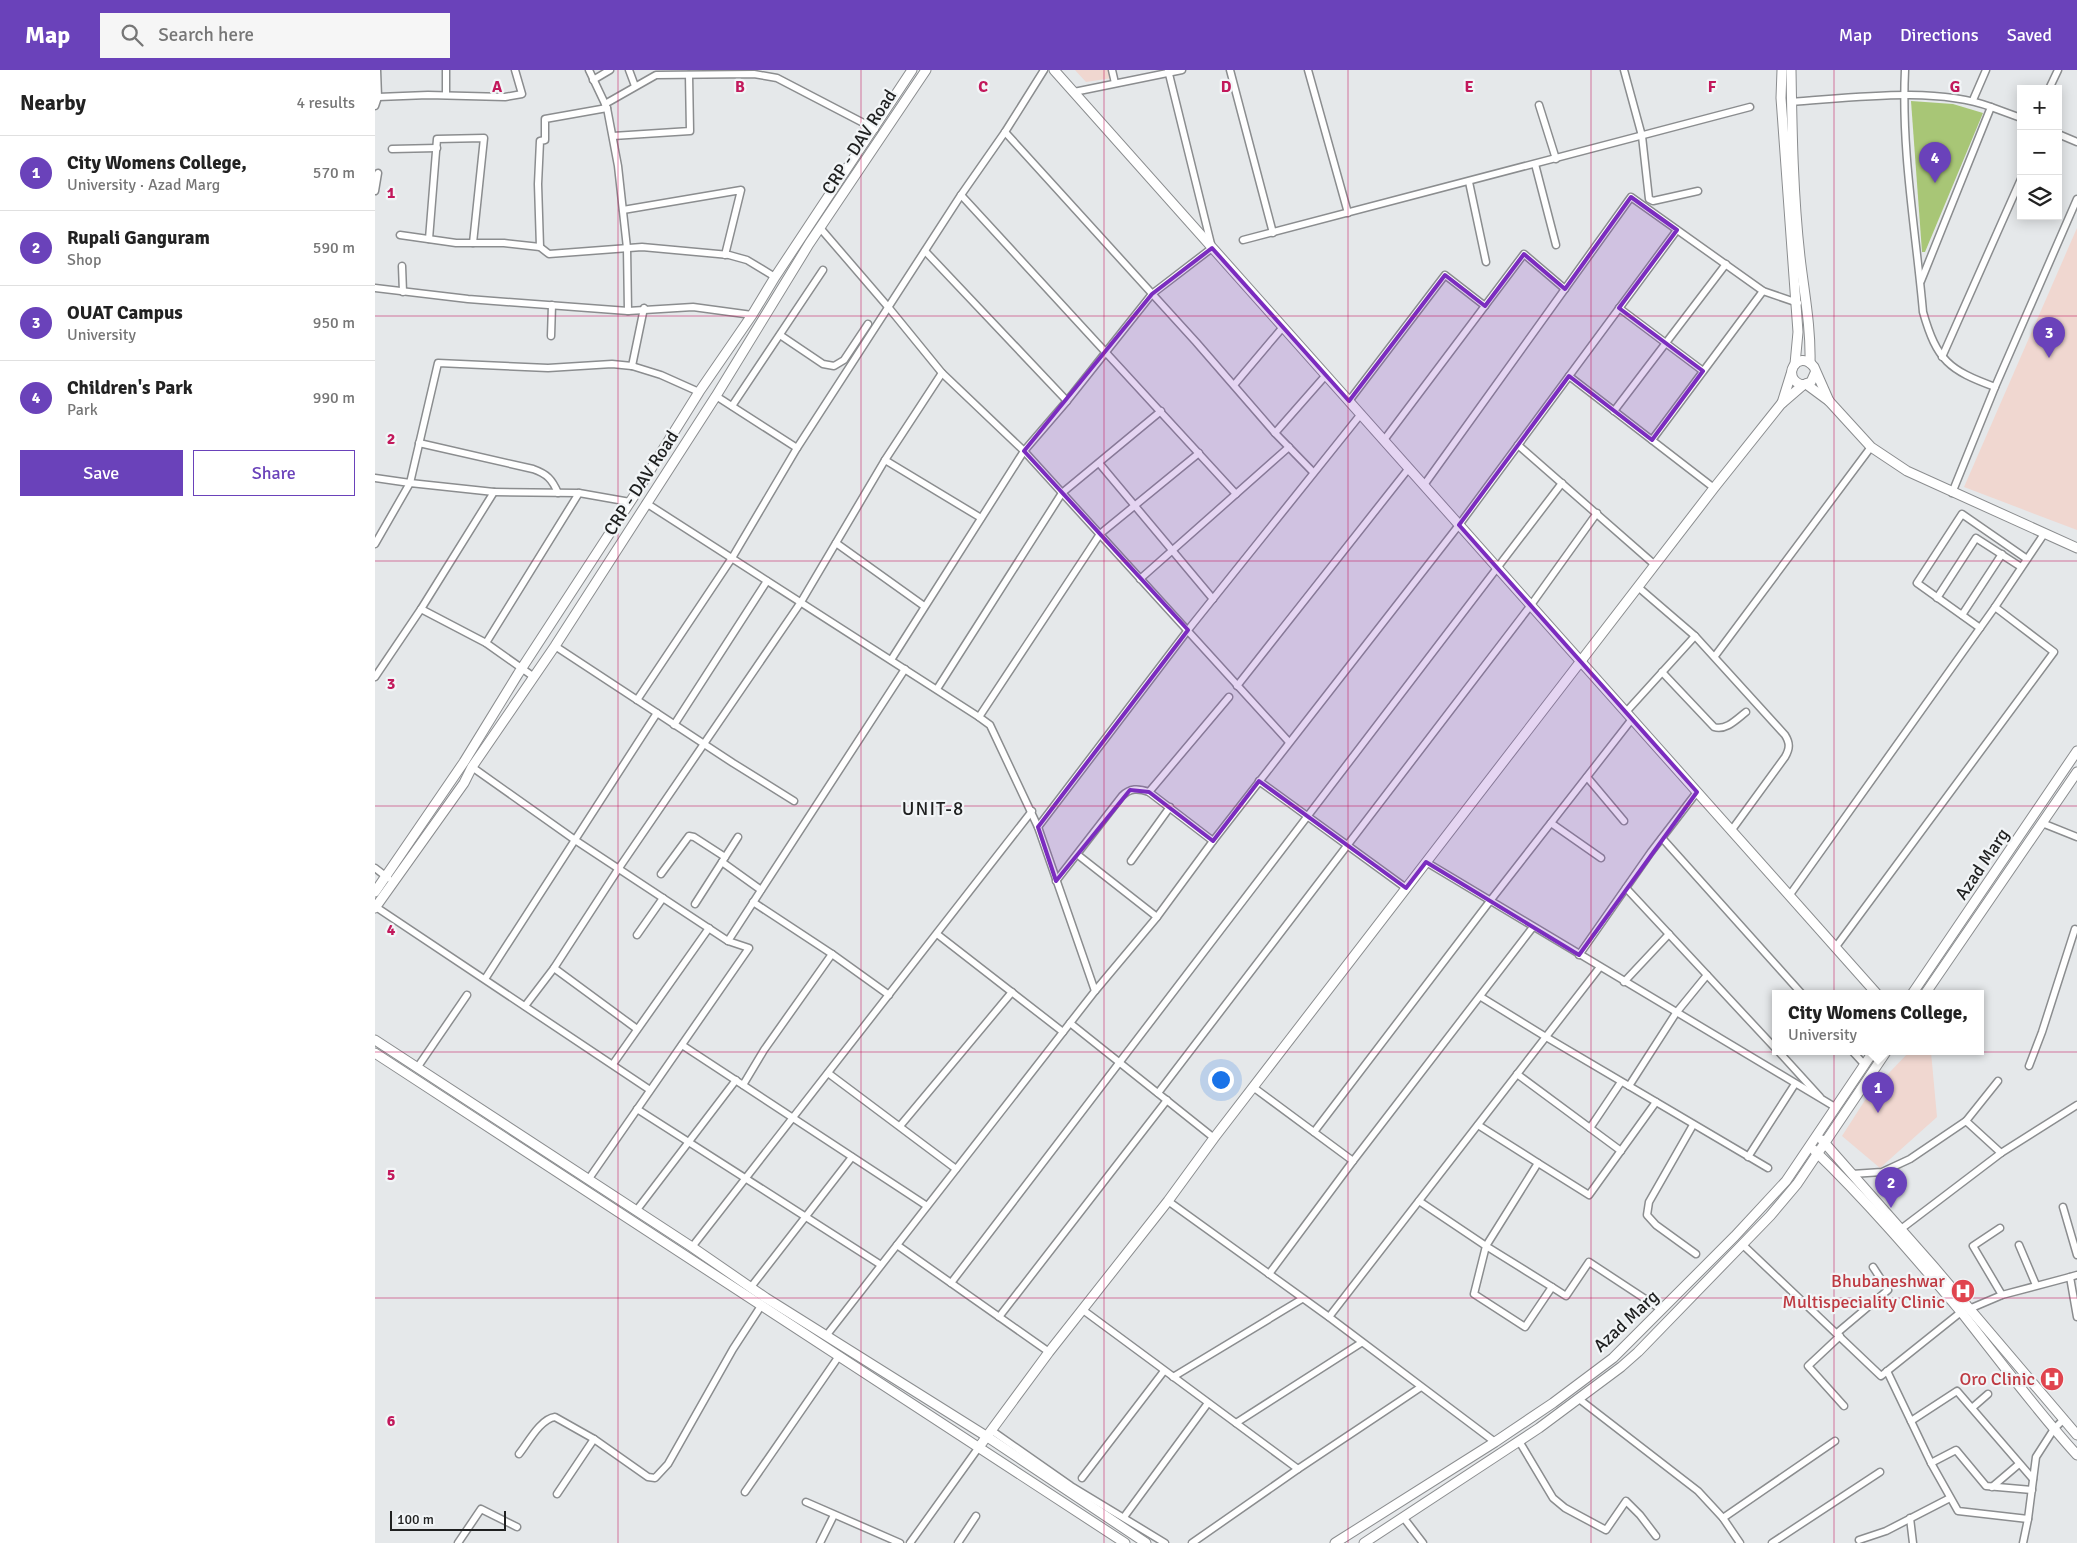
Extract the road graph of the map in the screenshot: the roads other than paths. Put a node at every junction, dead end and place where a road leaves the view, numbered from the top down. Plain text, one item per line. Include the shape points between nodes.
1 (377, 70) edge
2 (446, 70) edge
3 (515, 70) edge
4 (589, 70) edge
5 (610, 70) edge
6 (629, 70) edge
7 (912, 70) edge
8 (926, 70) edge
9 (1044, 70) edge
10 (1054, 70) edge
11 (1112, 70) edge
12 (1182, 70) edge
13 (1229, 70) edge
14 (1308, 70) edge
15 (1624, 70) edge
16 (1782, 70) edge
17 (1791, 70) edge
18 (1905, 70) edge
19 (1986, 70) edge
20 (2058, 70) edge
21 (754, 72) edge
22 (1168, 72) edge
23 (689, 75) junction
24 (593, 80) junction
25 (1115, 83) junction
26 (2051, 85) edge
27 (635, 86) junction
28 (1074, 92) junction
29 (377, 93) edge
30 (446, 95) junction
31 (1904, 95) junction
32 (1973, 100) junction
33 (1791, 102) junction
34 (1539, 105) dead end
35 (375, 106) edge
36 (606, 106) junction
37 (1750, 107) dead end
38 (1991, 107) junction
39 (2017, 117) edge
40 (875, 129) junction
41 (1005, 132) junction
42 (613, 136) junction
43 (1642, 136) junction
44 (2062, 136) edge
45 (2077, 142) edge
46 (437, 148) junction
47 (392, 149) dead end
48 (1556, 159) junction
49 (1535, 164) junction
50 (378, 172) dead end
51 (1469, 182) junction
52 (2017, 188) edge
53 (375, 191) edge
54 (1698, 191) dead end
55 (961, 195) junction
56 (2077, 199) edge
57 (623, 210) junction
58 (1348, 213) junction
59 (821, 229) junction
60 (1677, 230) junction
61 (1273, 233) junction
62 (400, 235) dead end
63 (429, 239) junction
64 (1243, 240) dead end
65 (473, 243) junction
66 (1556, 245) dead end
67 (540, 247) junction
68 (627, 248) junction
69 (1212, 248) junction
70 (925, 251) junction
71 (725, 254) junction
72 (1486, 262) dead end
73 (1725, 264) junction
74 (402, 266) dead end
75 (823, 270) dead end
76 (775, 277) junction
77 (1920, 282) junction
78 (375, 288) edge
79 (1565, 289) junction
80 (1763, 291) junction
81 (403, 292) junction
82 (1152, 294) junction
83 (1806, 302) junction
84 (1796, 303) junction
85 (552, 305) junction
86 (1485, 306) junction
87 (644, 308) junction
88 (889, 308) junction
89 (1619, 308) junction
90 (628, 311) junction
91 (752, 315) junction
92 (868, 324) dead end
93 (1283, 327) junction
94 (780, 335) junction
95 (551, 336) dead end
96 (1666, 343) junction
97 (1106, 351) junction
98 (1941, 357) junction
99 (1810, 363) junction
100 (1795, 364) junction
101 (632, 366) junction
102 (1703, 371) junction
103 (1815, 373) junction
104 (942, 374) junction
105 (1791, 374) junction
106 (1326, 375) junction
107 (1569, 376) junction
108 (1805, 384) junction
109 (1233, 385) junction
110 (1995, 387) junction
111 (699, 392) junction
112 (716, 396) junction
113 (1067, 401) junction
114 (1349, 401) junction
115 (1829, 401) junction
116 (1781, 404) junction
117 (732, 406) junction
118 (1161, 411) junction
119 (1614, 411) junction
120 (1361, 414) junction
121 (1275, 433) junction
122 (672, 435) junction
123 (1384, 440) junction
124 (1652, 440) junction
125 (419, 443) junction
126 (685, 444) junction
127 (1518, 445) junction
128 (1289, 447) junction
129 (1871, 447) junction
130 (797, 448) junction
131 (1024, 451) junction
132 (1199, 453) junction
133 (885, 460) junction
134 (1099, 463) junction
135 (1409, 468) junction
136 (1313, 472) junction
137 (375, 478) edge
138 (410, 482) junction
139 (1562, 483) junction
140 (1424, 485) junction
141 (1714, 488) junction
142 (494, 492) junction
143 (557, 493) junction
144 (579, 493) junction
145 (1062, 493) junction
146 (1952, 493) junction
147 (1236, 494) junction
148 (630, 502) junction
149 (646, 503) junction
150 (1135, 506) junction
151 (1597, 513) junction
152 (981, 518) junction
153 (1459, 525) junction
154 (1100, 534) junction
155 (2043, 534) junction
156 (836, 543) junction
157 (375, 544) edge
158 (2077, 548) edge
159 (1172, 550) junction
160 (2002, 554) junction
161 (732, 558) junction
162 (2027, 559) junction
163 (1655, 565) junction
164 (1497, 567) junction
165 (2021, 567) junction
166 (1140, 579) junction
167 (767, 581) junction
168 (1638, 587) junction
169 (1937, 598) junction
170 (1213, 599) junction
171 (801, 602) junction
172 (1531, 605) junction
173 (924, 606) junction
174 (1995, 607) junction
175 (421, 609) junction
176 (1962, 616) junction
177 (1979, 628) junction
178 (1187, 630) junction
179 (1695, 636) junction
180 (486, 643) junction
181 (555, 646) junction
182 (1715, 656) junction
183 (891, 660) junction
184 (1581, 662) junction
185 (523, 667) junction
186 (905, 669) junction
187 (1661, 672) junction
188 (375, 677) edge
189 (534, 677) junction
190 (1237, 686) junction
191 (937, 689) junction
192 (1229, 697) dead end
193 (637, 700) junction
194 (1625, 712) junction
195 (1746, 712) dead end
196 (657, 713) junction
197 (979, 717) junction
198 (1632, 719) junction
199 (674, 725) junction
200 (1289, 742) junction
201 (704, 744) junction
202 (2077, 751) edge
203 (472, 767) junction
204 (2077, 772) edge
205 (1587, 777) junction
206 (1259, 781) junction
207 (1149, 792) junction
208 (1697, 792) junction
209 (794, 801) dead end
210 (1170, 807) junction
211 (1032, 811) junction
212 (1308, 815) junction
213 (1624, 821) dead end
214 (1551, 823) junction
215 (2042, 823) junction
216 (1039, 827) junction
217 (1731, 830) junction
218 (738, 837) dead end
219 (2077, 837) edge
220 (1662, 838) junction
221 (575, 840) junction
222 (1213, 840) junction
223 (1347, 845) junction
224 (1078, 855) junction
225 (1601, 858) dead end
226 (724, 860) junction
227 (1131, 861) dead end
228 (1426, 862) junction
229 (375, 868) edge
230 (619, 868) junction
231 (661, 874) dead end
232 (387, 877) junction
233 (1056, 881) junction
234 (395, 882) junction
235 (1406, 888) junction
236 (1626, 888) junction
237 (761, 890) junction
238 (375, 892) edge
239 (1789, 896) junction
240 (663, 898) junction
241 (1490, 901) junction
242 (753, 902) junction
243 (695, 904) dead end
244 (375, 907) edge
245 (1157, 916) junction
246 (1533, 927) junction
247 (709, 928) junction
248 (2076, 928) edge
249 (637, 934) dead end
250 (937, 934) junction
251 (1669, 934) junction
252 (728, 941) junction
253 (1835, 948) junction
254 (832, 954) junction
255 (1579, 954) junction
256 (1600, 967) junction
257 (554, 968) junction
258 (1707, 975) junction
259 (485, 979) junction
260 (1625, 982) junction
261 (1798, 990) edge
262 (1873, 990) edge
263 (1916, 990) edge
264 (1928, 990) edge
265 (1095, 991) junction
266 (1012, 992) junction
267 (467, 995) dead end
268 (889, 995) junction
269 (1481, 997) junction
270 (525, 1006) junction
271 (1676, 1013) junction
272 (1070, 1023) junction
273 (637, 1029) junction
274 (1063, 1032) junction
275 (1546, 1037) junction
276 (375, 1040) edge
277 (682, 1045) junction
278 (1772, 1045) edge
279 (375, 1053) edge
280 (1782, 1055) edge
281 (1856, 1055) edge
282 (1871, 1055) edge
283 (1884, 1055) edge
284 (613, 1064) junction
285 (1121, 1064) junction
286 (1865, 1064) junction
287 (2029, 1066) dead end
288 (417, 1068) junction
289 (828, 1073) junction
290 (1517, 1074) junction
291 (736, 1080) junction
292 (1998, 1081) dead end
293 (1621, 1082) junction
294 (1795, 1084) junction
295 (743, 1085) junction
296 (1629, 1086) junction
297 (1253, 1087) junction
298 (650, 1090) junction
299 (1158, 1093) junction
300 (1167, 1100) junction
301 (1656, 1102) junction
302 (1825, 1102) junction
303 (1835, 1107) junction
304 (2076, 1107) edge
305 (637, 1110) junction
306 (793, 1118) junction
307 (1966, 1121) junction
308 (1693, 1124) junction
309 (1478, 1125) junction
310 (901, 1126) junction
311 (1590, 1128) junction
312 (1314, 1132) junction
313 (1817, 1135) junction
314 (1214, 1138) junction
315 (688, 1142) junction
316 (1825, 1143) junction
317 (1810, 1146) junction
318 (1621, 1151) junction
319 (2001, 1153) junction
320 (1818, 1154) junction
321 (1747, 1156) junction
322 (852, 1157) junction
323 (1353, 1161) junction
324 (1538, 1163) junction
325 (1768, 1168) dead end
326 (956, 1169) junction
327 (1852, 1174) junction
328 (745, 1179) junction
329 (588, 1180) junction
330 (1168, 1201) junction
331 (1419, 1202) junction
332 (927, 1206) junction
333 (2063, 1207) dead end
334 (636, 1211) junction
335 (806, 1217) junction
336 (2000, 1228) dead end
337 (1901, 1229) junction
338 (1743, 1244) junction
339 (897, 1245) junction
340 (2019, 1245) dead end
341 (1486, 1246) junction
342 (692, 1247) junction
343 (1696, 1254) dead end
344 (2077, 1255) edge
345 (881, 1265) junction
346 (1873, 1267) dead end
347 (1269, 1274) junction
348 (2073, 1276) edge
349 (951, 1284) junction
350 (2036, 1285) junction
351 (751, 1287) junction
352 (1552, 1287) junction
353 (2002, 1295) junction
354 (1302, 1299) junction
355 (761, 1306) junction
356 (1083, 1310) junction
357 (1662, 1310) junction
358 (1965, 1311) junction
359 (999, 1317) junction
360 (2077, 1317) edge
361 (1329, 1318) junction
362 (1838, 1334) junction
363 (826, 1336) junction
364 (1361, 1343) junction
365 (1049, 1352) junction
366 (839, 1356) junction
367 (1887, 1370) junction
368 (1164, 1371) junction
369 (1173, 1377) junction
370 (1421, 1387) junction
371 (1988, 1394) dead end
372 (1579, 1399) junction
373 (1208, 1402) junction
374 (1844, 1406) dead end
375 (1972, 1408) junction
376 (2064, 1419) junction
377 (1911, 1421) junction
378 (1236, 1424) junction
379 (2054, 1429) junction
380 (989, 1433) junction
381 (2077, 1435) edge
382 (594, 1440) junction
383 (1519, 1441) junction
384 (1835, 1441) dead end
385 (1495, 1442) junction
386 (979, 1447) junction
387 (519, 1454) dead end
388 (2077, 1455) edge
389 (1931, 1463) junction
390 (2019, 1464) junction
391 (1298, 1469) junction
392 (1880, 1472) dead end
393 (1082, 1478) dead end
394 (2033, 1479) junction
395 (1992, 1487) junction
396 (2032, 1490) junction
397 (745, 1492) dead end
398 (557, 1494) dead end
399 (1950, 1498) junction
400 (806, 1502) dead end
401 (834, 1515) junction
402 (976, 1516) dead end
403 (1124, 1517) junction
404 (1403, 1517) junction
405 (1723, 1518) junction
406 (1910, 1518) junction
407 (2027, 1518) junction
408 (517, 1527) dead end
409 (1656, 1536) dead end
410 (1859, 1540) dead end
411 (458, 1543) edge
412 (821, 1543) edge
413 (900, 1543) edge
414 (910, 1543) edge
415 (958, 1543) edge
416 (1125, 1543) edge
417 (1146, 1543) edge
418 (1165, 1543) edge
419 (1192, 1543) edge
420 (1335, 1543) edge
421 (1364, 1543) edge
422 (1423, 1543) edge
423 (1740, 1543) edge
424 (1772, 1543) edge
425 (1913, 1543) edge
426 (2023, 1543) edge

1 - 29 street
2 - 30 street
3 - 30 street via 522,94
4 - 24 street
5 - 24 street
6 - 27 street
7 - 40 street, CRP - DAV Road
8 - 59 street, CRP - DAV Road
9 - 41 street
10 - 28 street
11 - 25 street
12 - 22 street
13 - 61 street
14 - 58 street
15 - 43 street
16 - 84 street via 1781,98
17 - 33 street
18 - 31 street
19 - 32 street
20 - 26 street
21 - 23 street
21 - 40 street via 777,78
22 - 25 street
22 - 69 street
23 - 27 street via 656,75
23 - 42 street via 690,131
24 - 36 street
25 - 28 street
27 - 36 street
28 - 69 street
29 - 30 street
29 - 35 street
31 - 32 street
31 - 33 street
31 - 77 street
32 - 38 street
33 - 83 street
34 - 48 street
36 - 42 street
36 - 67 street via 545,119 545,140 540,141 538,184
37 - 43 street
38 - 39 street
38 - 77 street
40 - 76 street, CRP - DAV Road
41 - 55 street
41 - 82 street
42 - 57 street
43 - 48 street
43 - 54 street via 1649,200 1653,202
44 - 45 street
46 - 47 street
46 - 63 street
46 - 65 street via 437,139 484,138
48 - 49 street
49 - 51 street
49 - 66 street
50 - 53 street
51 - 58 street
51 - 72 street
52 - 98 street
55 - 70 street
55 - 97 street
56 - 110 street
57 - 68 street
57 - 71 street via 741,190
58 - 61 street
59 - 88 street
59 - 112 street, CRP - DAV Road
60 - 73 street
60 - 79 street via 1631,197
60 - 89 street
61 - 64 street
62 - 63 street
63 - 65 street
65 - 67 street
67 - 68 street via 549,254
68 - 71 street
68 - 90 street
69 - 82 street
69 - 93 street
70 - 88 street
70 - 113 street
71 - 76 street via 747,260
73 - 80 street
73 - 96 street
74 - 81 street
75 - 94 street
76 - 91 street, CRP - DAV Road
77 - 98 street via 1923,312
78 - 81 street
79 - 86 street via 1524,254
79 - 140 street
80 - 84 street
80 - 102 street
81 - 85 street
82 - 97 street
82 - 109 street
83 - 84 street
83 - 99 street via 1811,334
84 - 100 street
85 - 90 street
85 - 95 street
86 - 114 street via 1445,275
86 - 123 street
87 - 90 street
87 - 91 street via 693,307
87 - 101 street
88 - 104 street
88 - 130 street
89 - 96 street
89 - 107 street
91 - 111 street, CRP - DAV Road
92 - 94 street via 844,360 834,366 823,364
93 - 106 street
93 - 109 street
94 - 117 street
96 - 102 street
96 - 119 street
97 - 113 street
97 - 118 street
98 - 110 street via 1966,376
99 - 100 street
99 - 103 street
100 - 105 street
101 - 111 street
101 - 125 street via 548,368 438,364
102 - 124 street
103 - 108 street via 1814,378
103 - 115 street
104 - 131 street
104 - 133 street
105 - 108 street via 1795,381
105 - 116 street
106 - 114 street
106 - 121 street
107 - 119 street
107 - 127 street
108 - 115 street
108 - 116 street
109 - 121 street
110 - 146 street
111 - 122 street, CRP - DAV Road
112 - 117 street
112 - 126 street, CRP - DAV Road
113 - 131 street
114 - 120 street
115 - 129 street
116 - 141 street
117 - 130 street
118 - 132 street
118 - 134 street
119 - 124 street
120 - 123 street
120 - 136 street
121 - 128 street
122 - 126 street
122 - 148 street, CRP - DAV Road
123 - 135 street
124 - 141 street
125 - 138 street
125 - 143 street via 533,468 552,480
126 - 149 street, CRP - DAV Road
127 - 139 street
127 - 153 street
128 - 136 street
128 - 147 street
129 - 146 street via 1907,472
129 - 182 street
130 - 161 street
131 - 145 street
131 - 152 street
132 - 147 street
132 - 150 street
133 - 152 street
133 - 156 street
134 - 145 street
134 - 150 street
135 - 140 street
135 - 190 street
136 - 170 street
137 - 138 street
138 - 142 street
138 - 157 street
139 - 151 street
139 - 164 street
140 - 153 street
141 - 163 street
142 - 143 street
142 - 175 street
143 - 144 street
144 - 148 street
144 - 180 street
145 - 154 street
145 - 191 street
146 - 155 street
147 - 159 street
148 - 185 street, CRP - DAV Road
149 - 161 street
149 - 181 street, CRP - DAV Road
150 - 154 street
150 - 159 street
151 - 163 street
151 - 172 street
152 - 173 street
153 - 164 street
153 - 200 street
154 - 166 street
154 - 197 street
155 - 158 street
155 - 162 street
156 - 171 street
156 - 173 street
159 - 166 street
159 - 170 street
160 - 165 street
160 - 169 street via 1976,538
160 - 176 street
161 - 167 street
161 - 193 street
162 - 165 street
162 - 169 street via 1962,514 1917,583
163 - 168 street
164 - 172 street
164 - 212 street
165 - 174 street
166 - 178 street
167 - 171 street
167 - 199 street
168 - 179 street
168 - 184 street
169 - 176 street
170 - 178 street
171 - 183 street
171 - 201 street
172 - 184 street
172 - 223 street
173 - 183 street
174 - 177 street
174 - 253 street via 2053,652
175 - 180 street
175 - 188 street
176 - 177 street
177 - 239 street
178 - 190 street
178 - 216 street
179 - 182 street
179 - 187 street
180 - 185 street
181 - 189 street, CRP - DAV Road
181 - 193 street
182 - 217 street via 1789,741 1785,757
183 - 186 street
184 - 194 street
184 - 228 street
185 - 189 street
185 - 232 street, CRP - DAV Road
186 - 191 street
186 - 237 street
187 - 194 street
187 - 195 street via 1714,727 1728,726
189 - 203 street, CRP - DAV Road
190 - 200 street
191 - 197 street
192 - 207 street
193 - 196 street
194 - 198 street
196 - 199 street
196 - 221 street
197 - 211 street via 990,726
198 - 205 street
198 - 208 street
199 - 201 street
200 - 206 street
201 - 209 street
201 - 230 street
202 - 263 street, Azad Marg
203 - 221 street
203 - 234 street, CRP - DAV Road
204 - 215 street, Azad Marg
205 - 213 street
205 - 214 street
206 - 212 street
206 - 222 street
207 - 210 street
207 - 224 street via 1138,789 1127,792
208 - 217 street
208 - 220 street
210 - 222 street
210 - 227 street
211 - 216 street
211 - 250 street
212 - 223 street
212 - 285 street
214 - 225 street
214 - 241 street
215 - 219 street
215 - 264 street, Azad Marg
216 - 233 street
217 - 239 street
218 - 226 street
220 - 236 street
220 - 261 street
221 - 230 street
221 - 259 street
222 - 245 street
223 - 235 street
223 - 299 street
224 - 233 street
224 - 245 street
226 - 231 street via 689,836
226 - 237 street
226 - 243 street
228 - 235 street
228 - 241 street
229 - 232 street
230 - 240 street
230 - 257 street
232 - 234 street
232 - 238 street, CRP - DAV Road
233 - 265 street
234 - 244 street, CRP - DAV Road
235 - 297 street
236 - 251 street
236 - 255 street
237 - 242 street
239 - 253 street
240 - 247 street
240 - 249 street
241 - 246 street
241 - 312 street
242 - 252 street
242 - 254 street
244 - 259 street
245 - 265 street
246 - 255 street
246 - 269 street
247 - 252 street
247 - 273 street
248 - 287 street
250 - 266 street
250 - 268 street
251 - 258 street
251 - 260 street
252 - 277 street via 749,948
253 - 262 street
254 - 268 street
254 - 295 street
255 - 256 street
256 - 260 street
256 - 275 street
257 - 270 street
257 - 273 street
258 - 271 street
258 - 278 street
259 - 270 street
260 - 271 street
265 - 272 street
266 - 274 street
266 - 310 street
267 - 288 street
268 - 289 street
269 - 275 street
269 - 323 street
270 - 284 street
271 - 294 street
271 - 296 street
272 - 274 street
272 - 285 street
273 - 284 street
274 - 326 street
275 - 290 street
275 - 293 street
276 - 288 street
277 - 291 street
277 - 298 street
279 - 355 street
280 - 302 street
281 - 286 street
282 - 286 street, Azad Marg
283 - 316 street, Azad Marg
284 - 298 street
285 - 299 street
285 - 349 street
286 - 303 street, Azad Marg
288 - 329 street
289 - 306 street
289 - 310 street
290 - 309 street
290 - 311 street
291 - 295 street
291 - 315 street
292 - 307 street
293 - 296 street
293 - 311 street
294 - 302 street
294 - 321 street
295 - 306 street
296 - 301 street
297 - 312 street
297 - 314 street
298 - 305 street
299 - 300 street
300 - 314 street
300 - 359 street
301 - 308 street
301 - 318 street
302 - 303 street
303 - 313 street, Azad Marg
304 - 319 street
305 - 315 street
305 - 329 street
306 - 322 street
306 - 328 street
307 - 319 street
307 - 327 street via 1910,1159 1882,1172
308 - 321 street
308 - 343 street via 1649,1202 1647,1215
309 - 324 street
309 - 331 street
310 - 326 street
311 - 318 street
312 - 323 street
313 - 316 street
313 - 317 street, Azad Marg
314 - 330 street
315 - 328 street
315 - 334 street
316 - 320 street, Azad Marg
316 - 327 street
317 - 320 street
317 - 357 street, Azad Marg via 1769,1200
318 - 324 street via 1589,1196
319 - 337 street
320 - 338 street, Azad Marg via 1797,1184
320 - 358 street
321 - 325 street
322 - 332 street
322 - 335 street
323 - 347 street
324 - 341 street
326 - 332 street
327 - 337 street
328 - 335 street
328 - 342 street
329 - 334 street
330 - 347 street
330 - 356 street
331 - 341 street
331 - 361 street
332 - 339 street
333 - 344 street
334 - 342 street
335 - 345 street
335 - 351 street
336 - 353 street via 1973,1246
337 - 358 street
338 - 362 street
338 - 372 street, Azad Marg via 1638,1352
339 - 345 street
339 - 349 street
340 - 350 street
341 - 352 street
341 - 352 street via 1474,1294 1525,1327
342 - 351 street
345 - 363 street
346 - 362 street via 1888,1290
347 - 354 street
348 - 350 street
348 - 360 street
349 - 359 street
350 - 353 street
351 - 363 street
352 - 357 street via 1566,1296 1589,1262
353 - 358 street
354 - 361 street
354 - 369 street
355 - 366 street
355 - 382 street via 668,1464 655,1478
356 - 365 street
356 - 368 street
357 - 385 street, Azad Marg via 1613,1358
358 - 367 street
358 - 376 street
358 - 379 street
359 - 365 street
361 - 364 street
362 - 367 street via 1881,1376
362 - 374 street via 1808,1366
363 - 380 street
364 - 370 street
364 - 378 street
365 - 380 street
366 - 386 street
366 - 397 street
367 - 377 street
368 - 369 street
368 - 393 street
369 - 373 street
370 - 385 street
370 - 391 street
371 - 375 street
372 - 383 street, Azad Marg
372 - 405 street via 1698,1492
373 - 378 street
373 - 403 street
375 - 377 street via 1957,1391
375 - 390 street
376 - 379 street
376 - 381 street
377 - 389 street
378 - 391 street
379 - 388 street
379 - 394 street via 2036,1457
380 - 386 street
380 - 403 street
380 - 417 street
382 - 387 street via 561,1419 550,1417
382 - 398 street
383 - 404 street, Azad Marg
383 - 409 street via 1553,1498 1565,1508 1606,1530 1626,1501
384 - 405 street
385 - 420 street, Azad Marg
386 - 414 street
386 - 416 street
389 - 395 street via 1956,1450 1986,1486
389 - 399 street
390 - 394 street
390 - 395 street
391 - 419 street
392 - 424 street
394 - 396 street
395 - 396 street
396 - 407 street
399 - 406 street
399 - 407 street via 1958,1511
400 - 401 street
401 - 412 street
401 - 413 street
402 - 415 street
403 - 418 street
404 - 421 street, Azad Marg
404 - 422 street
405 - 423 street
406 - 410 street
406 - 425 street
407 - 426 street
408 - 411 street via 481,1509

